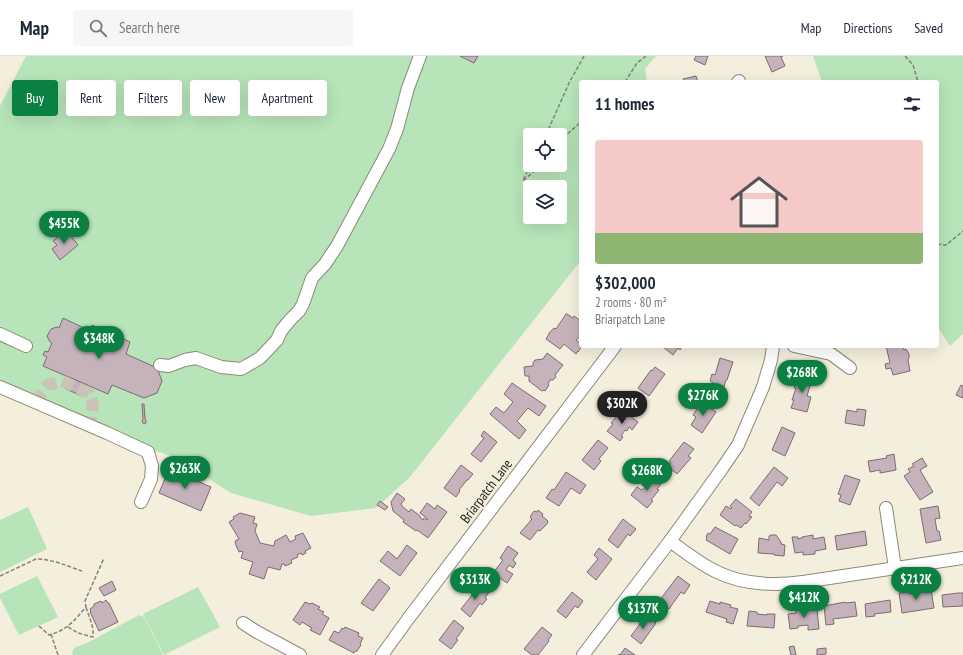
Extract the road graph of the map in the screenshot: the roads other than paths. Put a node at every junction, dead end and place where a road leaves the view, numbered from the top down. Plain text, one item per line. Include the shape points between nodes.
1 (420, 56) edge
2 (0, 334) edge
3 (26, 346) dead end
4 (613, 348) edge
5 (773, 348) edge
6 (803, 348) edge
7 (160, 365) dead end
8 (850, 368) dead end
9 (0, 387) edge
10 (141, 502) dead end
11 (886, 508) dead end
12 (670, 541) junction
13 (963, 558) edge
14 (895, 568) junction
15 (243, 623) dead end
16 (300, 655) edge
17 (382, 655) edge
18 (583, 655) edge

1 - 7 street via 389,149 337,246 312,278 299,311 281,331 277,340 260,358 241,369 221,367 196,358 169,366
2 - 3 street
4 - 17 street, Briarpatch Lane
5 - 12 street via 763,387 738,445
6 - 8 street via 831,354
9 - 10 street via 148,452 152,466 151,479
11 - 14 street
12 - 14 street via 716,572 768,585
12 - 18 street
13 - 14 street
15 - 16 street

